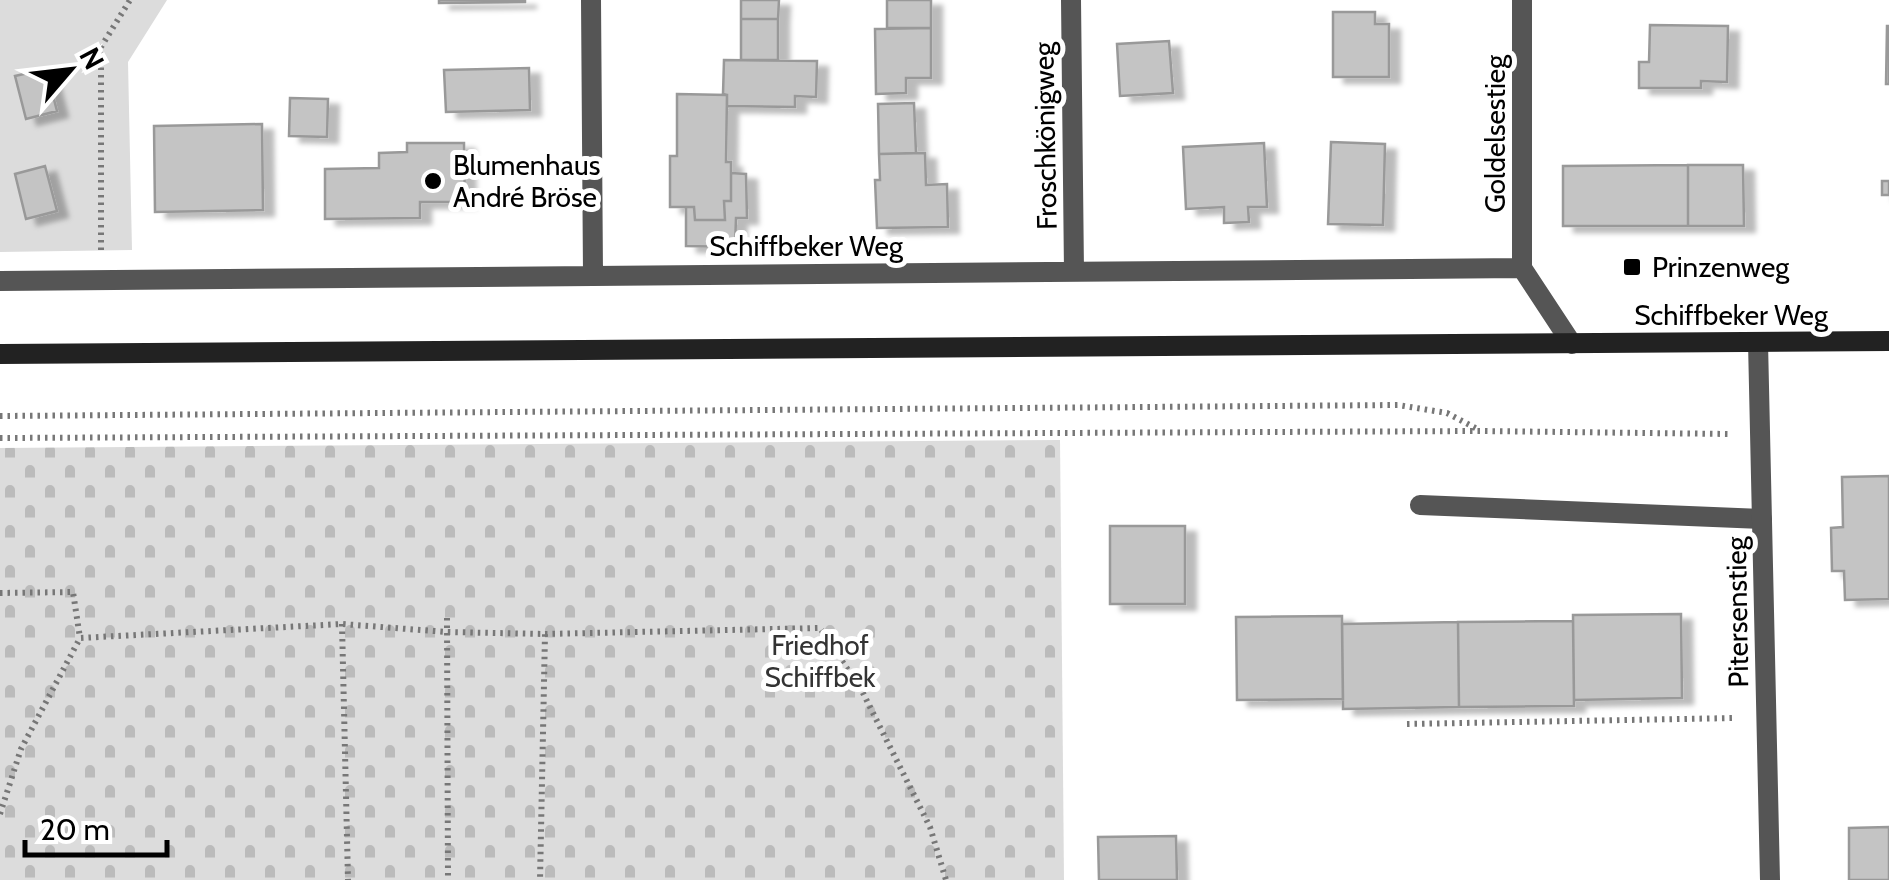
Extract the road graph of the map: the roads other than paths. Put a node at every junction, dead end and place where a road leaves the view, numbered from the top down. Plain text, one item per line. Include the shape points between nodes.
1 (591, 0) edge
2 (1071, 0) edge
3 (1522, 0) edge
4 (1522, 268) junction
5 (1074, 272) junction
6 (593, 275) junction
7 (0, 282) edge
8 (1758, 342) junction
9 (1889, 342) edge
10 (1572, 344) junction
11 (0, 354) edge
12 (1420, 505) dead end
13 (1762, 519) junction
14 (1770, 880) edge

1 - 6 street
2 - 5 street, Froschkönigweg
3 - 4 street, Goldelsestieg
4 - 5 street, Schiffbeker Weg
4 - 10 street
5 - 6 street, Schiffbeker Weg
6 - 7 street, Schiffbeker Weg
8 - 9 main road, Schiffbeker Weg
8 - 10 main road, Schiffbeker Weg
8 - 13 street, Pitersenstieg
10 - 11 main road, Schiffbeker Weg
12 - 13 street
13 - 14 street, Pitersenstieg

